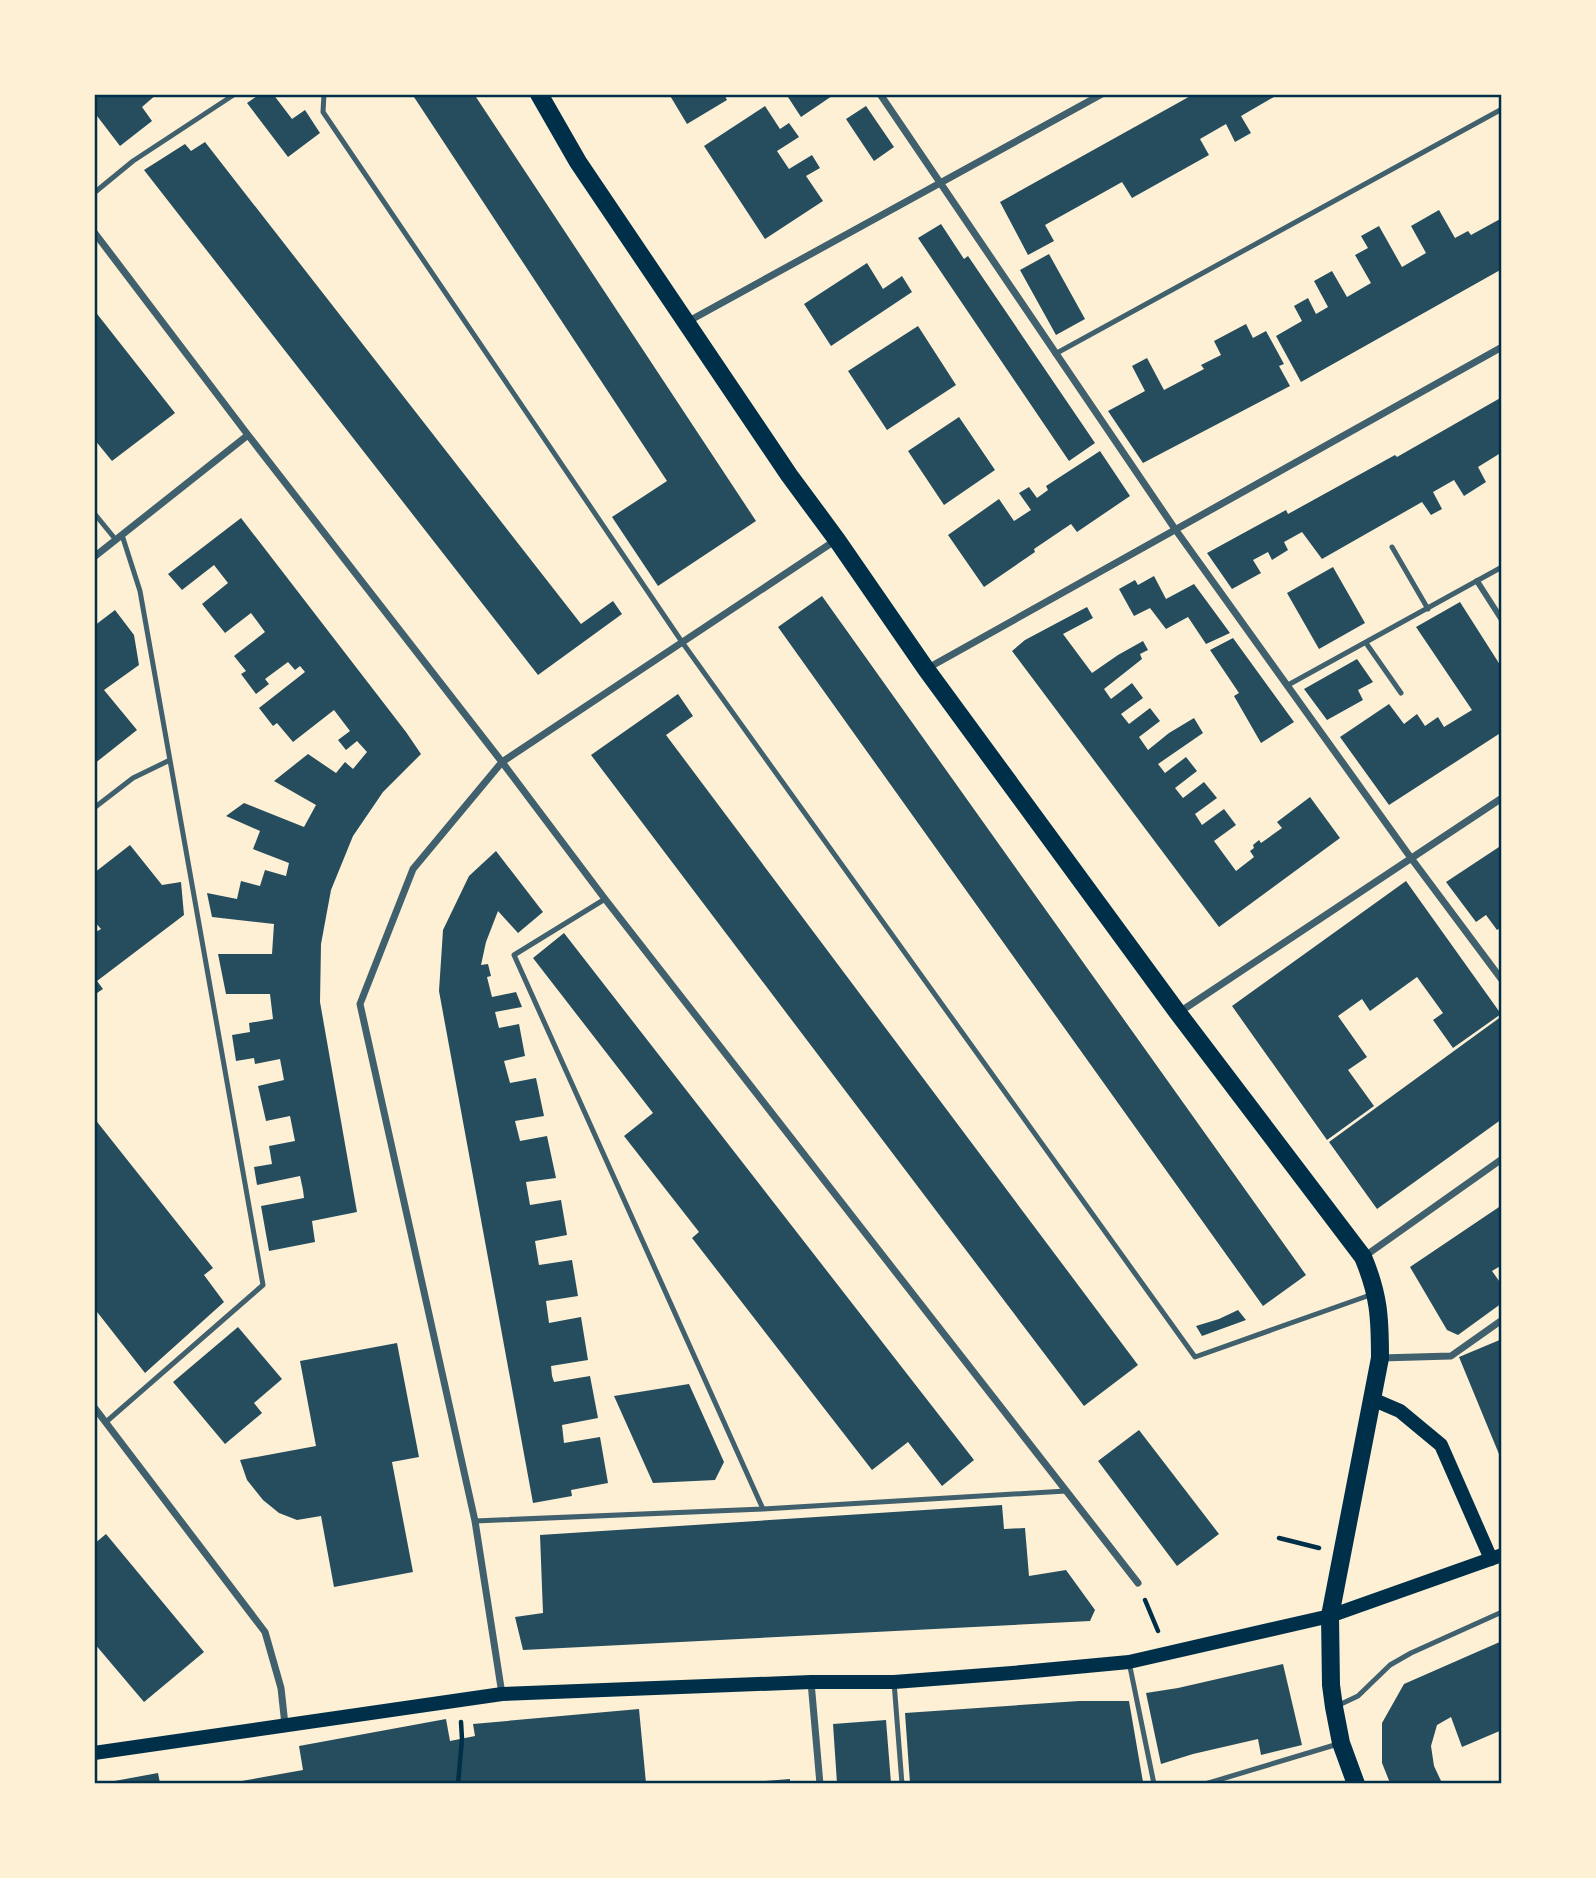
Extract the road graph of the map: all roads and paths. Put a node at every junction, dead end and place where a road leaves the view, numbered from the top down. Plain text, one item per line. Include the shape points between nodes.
1 (235, 94) edge
2 (324, 94) edge
3 (539, 94) edge
4 (880, 94) edge
5 (1102, 94) edge
6 (1502, 109) edge
7 (939, 184) junction
8 (94, 192) edge
9 (94, 232) edge
10 (687, 322) junction
11 (1502, 347) edge
12 (1055, 354) junction
13 (248, 435) junction
14 (94, 513) edge
15 (1175, 529) junction
16 (119, 538) junction
17 (837, 540) junction
18 (1392, 547) dead end
19 (94, 557) edge
20 (1502, 567) edge
21 (1476, 581) junction
22 (1428, 609) junction
23 (1502, 620) edge
24 (682, 642) junction
25 (1366, 643) junction
26 (926, 669) junction
27 (1288, 685) junction
28 (1401, 693) dead end
29 (170, 760) junction
30 (502, 762) junction
31 (1502, 799) edge
32 (94, 808) edge
33 (1411, 858) junction
34 (606, 899) junction
35 (1500, 976) edge
36 (1178, 1013) junction
37 (1502, 1159) edge
38 (1363, 1257) junction
39 (1376, 1293) junction
40 (1502, 1320) edge
41 (1380, 1358) junction
42 (1372, 1399) junction
43 (94, 1408) edge
44 (106, 1422) junction
45 (1066, 1491) junction
46 (763, 1508) junction
47 (475, 1521) junction
48 (1279, 1538) dead end
49 (1343, 1554) junction
50 (1496, 1557) edge
51 (1138, 1583) joint
52 (1502, 1612) edge
53 (1330, 1616) junction
54 (1167, 1654) junction
55 (1129, 1662) junction
56 (811, 1682) junction
57 (894, 1682) junction
58 (502, 1694) junction
59 (458, 1700) junction
60 (1334, 1707) junction
61 (285, 1726) junction
62 (1341, 1743) junction
63 (94, 1753) edge
64 (458, 1783) edge
65 (820, 1783) edge
66 (902, 1783) edge
67 (1154, 1783) edge
68 (1205, 1783) edge
69 (1356, 1783) edge

1 - 8 lane
2 - 24 lane via 323,112
3 - 10 main road via 578,162
4 - 7 street
5 - 7 street
6 - 12 lane
7 - 10 street
7 - 12 street
9 - 13 street
10 - 17 main road
11 - 15 street
12 - 15 street
13 - 16 street
13 - 30 street
14 - 16 lane
15 - 26 street
15 - 27 street
16 - 19 street
16 - 29 lane via 140,591
17 - 24 street
17 - 26 main road
18 - 22 lane
20 - 21 lane
21 - 22 lane
21 - 23 street
22 - 25 lane
24 - 30 street
24 - 39 lane via 1195,1357
25 - 27 lane
25 - 28 lane
26 - 36 main road
27 - 33 street
29 - 32 lane via 133,778
29 - 44 lane via 263,1285
30 - 34 street
30 - 47 street via 413,869 360,1004
31 - 33 street
33 - 35 street
33 - 36 street
34 - 45 street
34 - 46 lane via 514,956
36 - 38 main road
37 - 38 street
38 - 39 main road
39 - 41 main road
40 - 41 street via 1451,1356
41 - 42 main road
42 - 49 main road
42 - 50 main road via 1400,1411 1441,1445
43 - 44 street
44 - 61 street via 265,1632 281,1688
45 - 46 lane
45 - 51 street
46 - 47 lane
47 - 58 street
48 - 49 path
49 - 53 main road
50 - 53 main road
51 - 54 path
52 - 60 lane via 1411,1653 1390,1665 1358,1696
53 - 54 main road
53 - 60 main road
54 - 55 main road
55 - 57 main road
55 - 67 lane
56 - 57 main road
56 - 58 main road
56 - 65 street
57 - 66 lane
58 - 59 main road
59 - 61 main road
59 - 64 path via 463,1739
60 - 62 main road
61 - 63 main road
62 - 68 lane
62 - 69 main road

